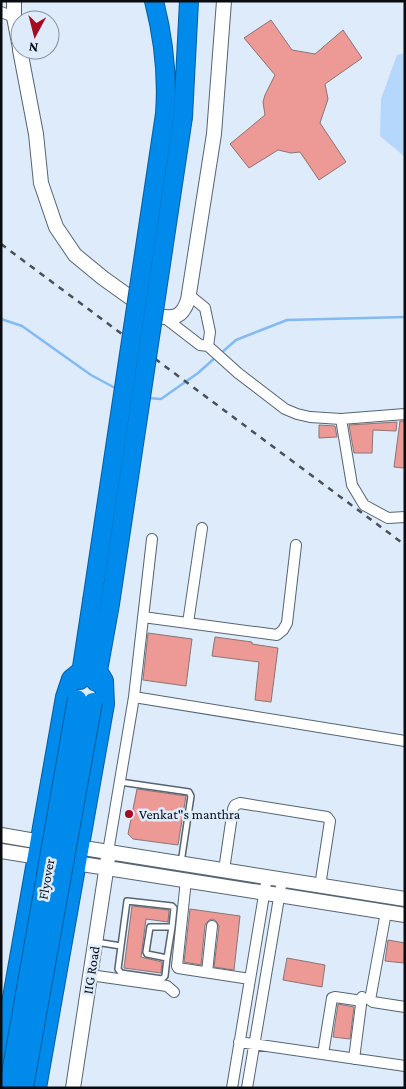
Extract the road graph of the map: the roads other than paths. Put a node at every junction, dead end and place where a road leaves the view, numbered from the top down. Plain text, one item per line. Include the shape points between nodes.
1 (14, 1) edge
2 (154, 1) edge
3 (189, 1) edge
4 (224, 1) edge
5 (8, 14) edge
6 (22, 60) edge
7 (189, 295) junction
8 (165, 318) junction
9 (210, 347) junction
10 (405, 414) edge
11 (341, 419) junction
12 (404, 515) edge
13 (202, 528) dead end
14 (152, 539) dead end
15 (296, 545) dead end
16 (143, 617) junction
17 (188, 623) junction
18 (90, 670) junction
19 (134, 697) junction
20 (405, 741) edge
21 (120, 782) junction
22 (1, 836) edge
23 (38, 849) junction
24 (108, 852) junction
25 (2, 854) edge
26 (78, 855) junction
27 (181, 864) junction
28 (106, 868) junction
29 (224, 870) junction
30 (267, 877) junction
31 (186, 880) junction
32 (282, 880) junction
33 (320, 886) junction
34 (265, 892) junction
35 (280, 895) junction
36 (405, 899) edge
37 (386, 912) junction
38 (405, 915) edge
39 (212, 926) dead end
40 (172, 927) junction
41 (96, 942) junction
42 (121, 946) junction
43 (168, 958) junction
44 (207, 972) junction
45 (90, 975) junction
46 (250, 979) junction
47 (174, 992) dead end
48 (405, 1007) edge
49 (239, 1042) junction
50 (255, 1044) junction
51 (323, 1054) junction
52 (354, 1059) junction
53 (1, 1060) edge
54 (405, 1066) edge
55 (16, 1087) edge
56 (38, 1088) edge
57 (73, 1088) edge
58 (232, 1088) edge
59 (247, 1088) edge

1 - 5 street
2 - 18 highway, bridge via 167,72 165,114 92,601
3 - 18 highway, bridge via 183,117 110,604
4 - 7 street via 214,134
6 - 8 street via 36,134 41,183 56,227 75,255 102,278 156,316
7 - 8 street via 184,312 177,317
7 - 9 street via 205,308
8 - 9 street via 200,345
9 - 11 street via 285,409 310,417
10 - 11 street
11 - 12 street via 352,485 364,505 388,518
13 - 17 street
14 - 16 street
15 - 17 street via 287,623 277,635
16 - 17 street
16 - 19 street
18 - 23 highway via 71,679 65,697
18 - 26 highway via 104,681 105,704
18 - 55 highway, Flyover, bridge
19 - 20 street
19 - 21 street
21 - 24 street
21 - 27 lane via 189,792
22 - 23 street
23 - 25 street
23 - 26 street
23 - 53 highway
24 - 26 street
24 - 27 street
24 - 28 street, IIG Road
26 - 28 street
26 - 56 highway
27 - 29 street
28 - 31 street
28 - 41 street, IIG Road
29 - 30 street
29 - 33 street via 233,810 240,803 327,817 330,821
30 - 32 street
30 - 34 street
31 - 34 street
31 - 44 street via 177,966
32 - 33 street
32 - 35 street
33 - 36 street
34 - 35 street
34 - 46 street
35 - 37 street
35 - 50 street
37 - 38 street
37 - 48 street via 370,1000
39 - 44 street
40 - 42 lane via 172,906 129,900
40 - 43 lane
40 - 43 lane via 150,927 146,952
41 - 42 lane
41 - 45 street, IIG Road
42 - 43 lane via 118,969 122,973 162,979
44 - 46 street
45 - 47 street via 167,986
45 - 57 street, IIG Road
46 - 49 street
49 - 50 street
49 - 58 street
50 - 51 street
50 - 59 street
51 - 52 street
51 - 52 street via 332,998 362,999
52 - 54 street

